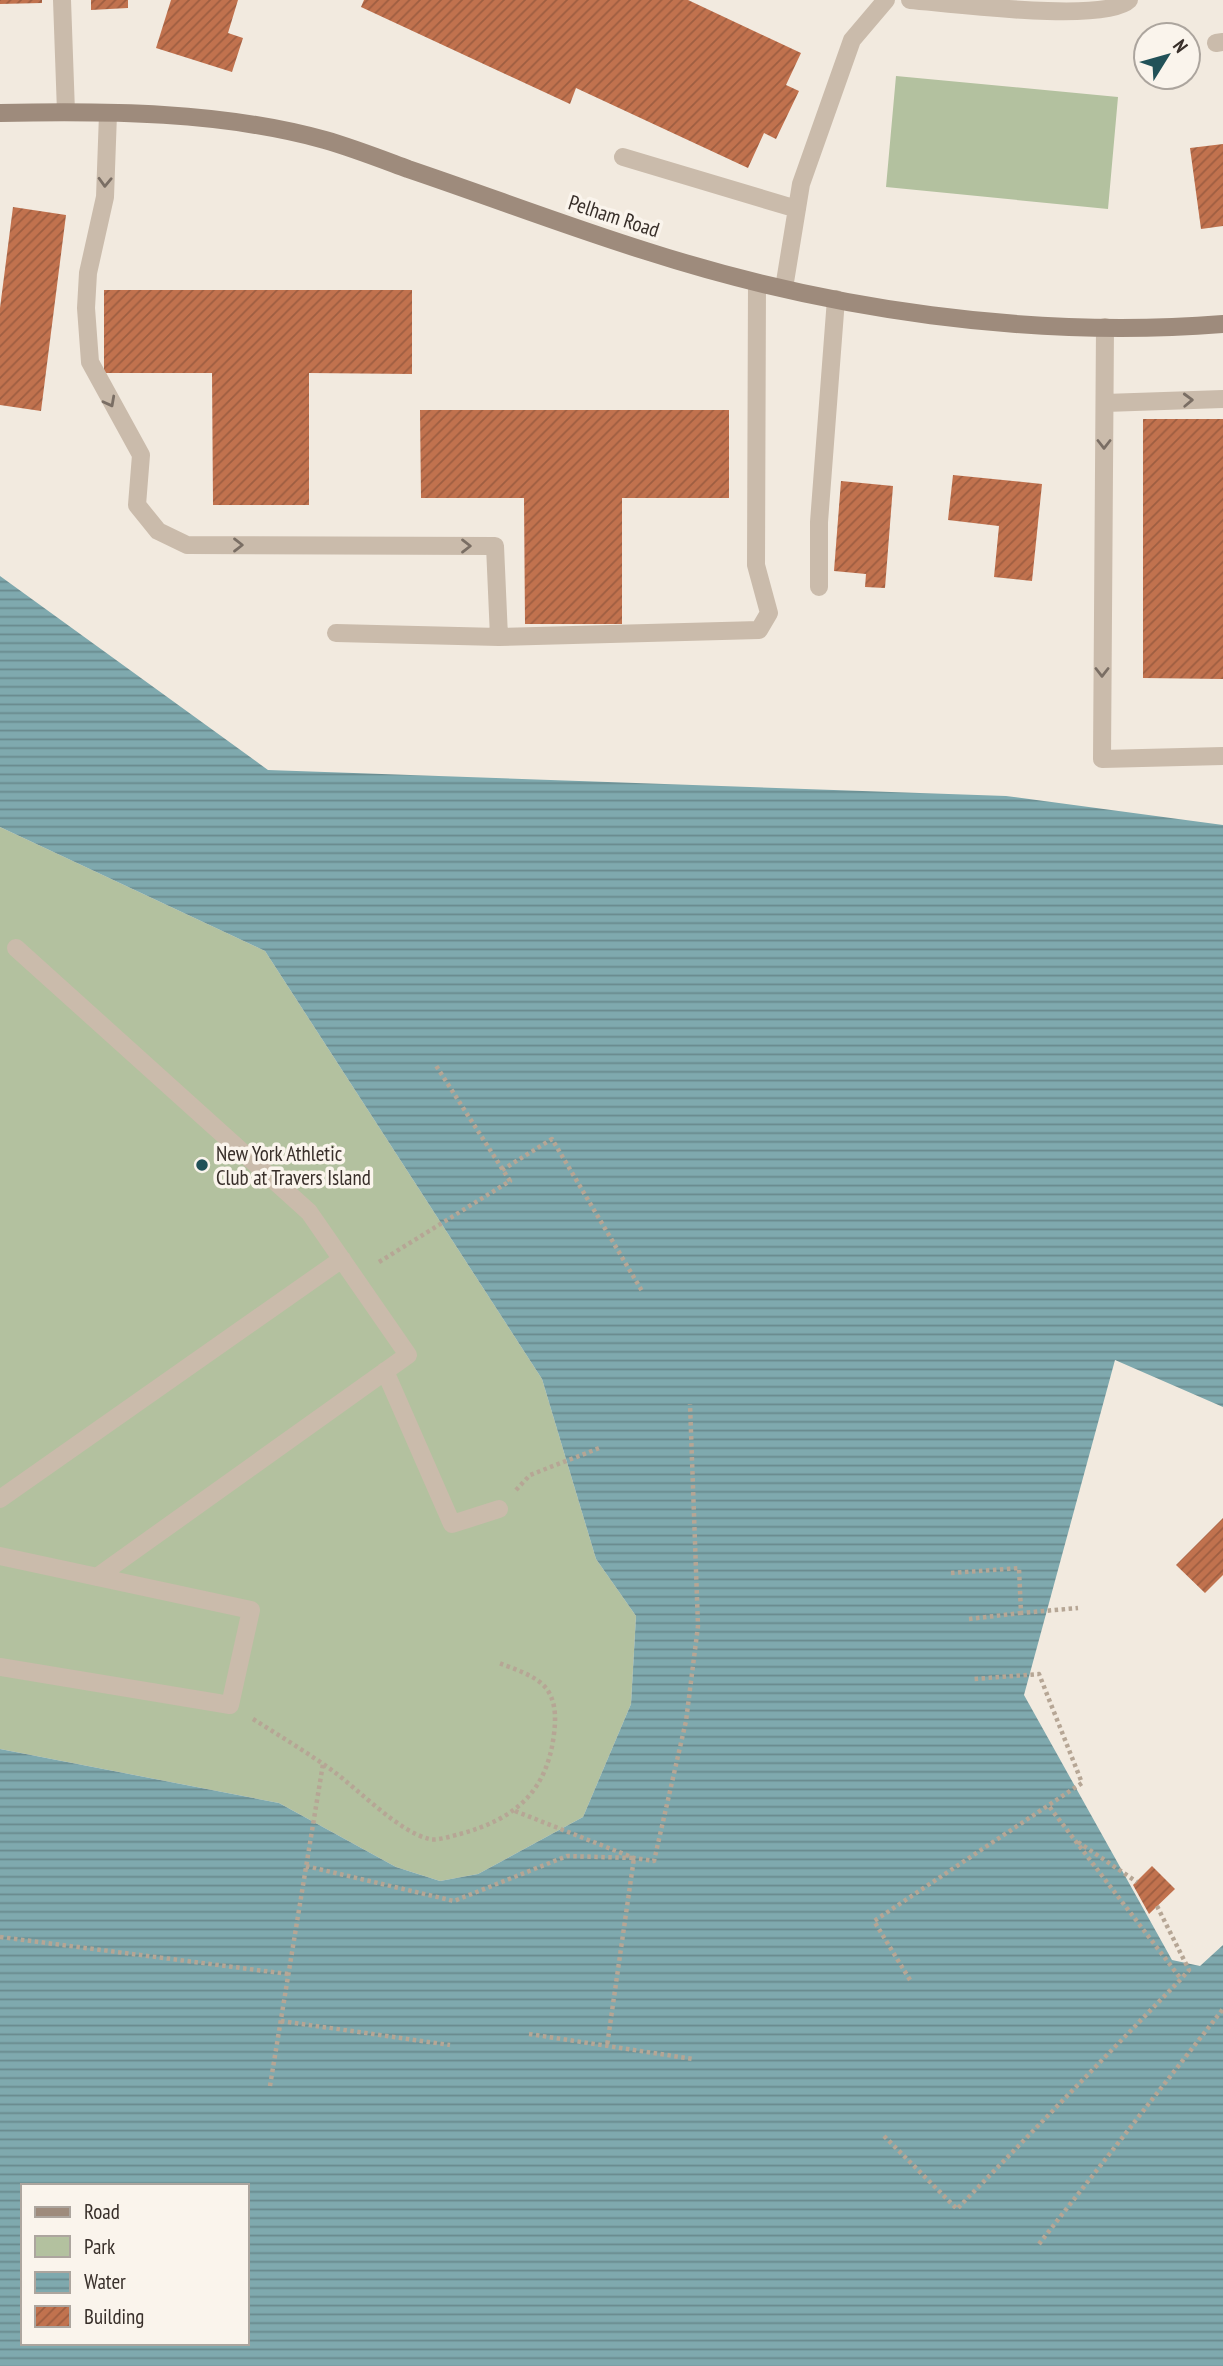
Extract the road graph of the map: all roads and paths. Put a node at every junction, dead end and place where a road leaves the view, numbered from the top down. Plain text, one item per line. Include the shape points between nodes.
1 (62, 0) edge
2 (886, 0) edge
3 (910, 0) edge
4 (1129, 0) edge
5 (66, 112) junction
6 (0, 113) edge
7 (108, 114) junction
8 (623, 157) dead end
9 (797, 209) junction
10 (757, 283) junction
11 (784, 288) junction
12 (836, 299) junction
13 (1223, 324) edge
14 (1105, 327) junction
15 (1223, 399) edge
16 (1105, 403) junction
17 (819, 587) dead end
18 (336, 633) dead end
19 (499, 637) junction
20 (1223, 756) edge
21 (16, 948) dead end
22 (435, 1064) dead end
23 (502, 1170) junction
24 (342, 1259) junction
25 (354, 1278) junction
26 (642, 1291) dead end
27 (385, 1371) junction
28 (690, 1404) dead end
29 (602, 1447) dead end
30 (530, 1475) dead end
31 (0, 1499) edge
32 (499, 1509) dead end
33 (0, 1556) edge
34 (951, 1573) dead end
35 (97, 1577) junction
36 (1078, 1608) dead end
37 (1021, 1613) junction
38 (969, 1619) dead end
39 (499, 1663) dead end
40 (0, 1667) edge
41 (974, 1679) dead end
42 (230, 1705) junction
43 (323, 1764) junction
44 (1048, 1805) junction
45 (515, 1811) junction
46 (1075, 1840) junction
47 (634, 1858) junction
48 (306, 1866) junction
49 (1137, 1882) dead end
50 (1157, 1906) dead end
51 (0, 1937) edge
52 (288, 1974) junction
53 (1181, 1979) junction
54 (910, 1980) dead end
55 (1223, 2009) edge
56 (281, 2021) junction
57 (529, 2034) dead end
58 (450, 2045) dead end
59 (607, 2046) junction
60 (693, 2059) dead end
61 (270, 2086) dead end
62 (884, 2136) dead end
63 (1039, 2244) dead end

1 - 5 lane
2 - 9 lane via 852,40
3 - 4 lane via 1068,13 1122,7
5 - 6 main road, Pelham Road
5 - 7 main road, Pelham Road
7 - 10 main road, Pelham Road via 209,119 324,140 648,252
7 -> 19 lane via 104,197 88,273 90,362 141,455 138,505 158,531 187,545 495,546
8 - 9 lane
9 - 11 lane
10 - 11 main road, Pelham Road
10 - 19 lane via 756,565 769,614 759,630
11 - 12 main road, Pelham Road
12 - 14 main road, Pelham Road via 970,317
12 - 17 lane
13 - 14 main road, Pelham Road
14 - 16 lane
16 -> 15 lane
16 -> 20 lane via 1102,759
18 - 19 lane
21 - 24 lane via 309,1212
22 - 23 path
23 - 25 path via 510,1181
23 - 26 path via 552,1139
24 - 25 lane
24 - 31 lane
25 - 27 lane via 408,1355
27 - 32 lane via 452,1524
27 - 35 lane
28 - 47 path via 698,1626 686,1721 654,1861
29 - 30 path
33 - 35 lane
34 - 37 path via 1019,1568
35 - 42 lane via 251,1610
36 - 37 path
37 - 38 path
39 - 45 path via 545,1686 556,1717 552,1751 541,1784
40 - 42 lane
41 - 44 path via 1039,1674 1082,1783
42 - 43 path
43 - 45 path via 408,1830 431,1839 489,1826
43 - 48 path
44 - 46 path
44 - 54 path via 874,1921
45 - 47 path
46 - 49 path
46 - 53 path
47 - 48 path via 567,1856 454,1901
47 - 59 path
48 - 52 path
50 - 53 path via 1189,1970
51 - 52 path
52 - 56 path
53 - 62 path via 957,2209
55 - 63 path
56 - 58 path
56 - 61 path
57 - 59 path
59 - 60 path

